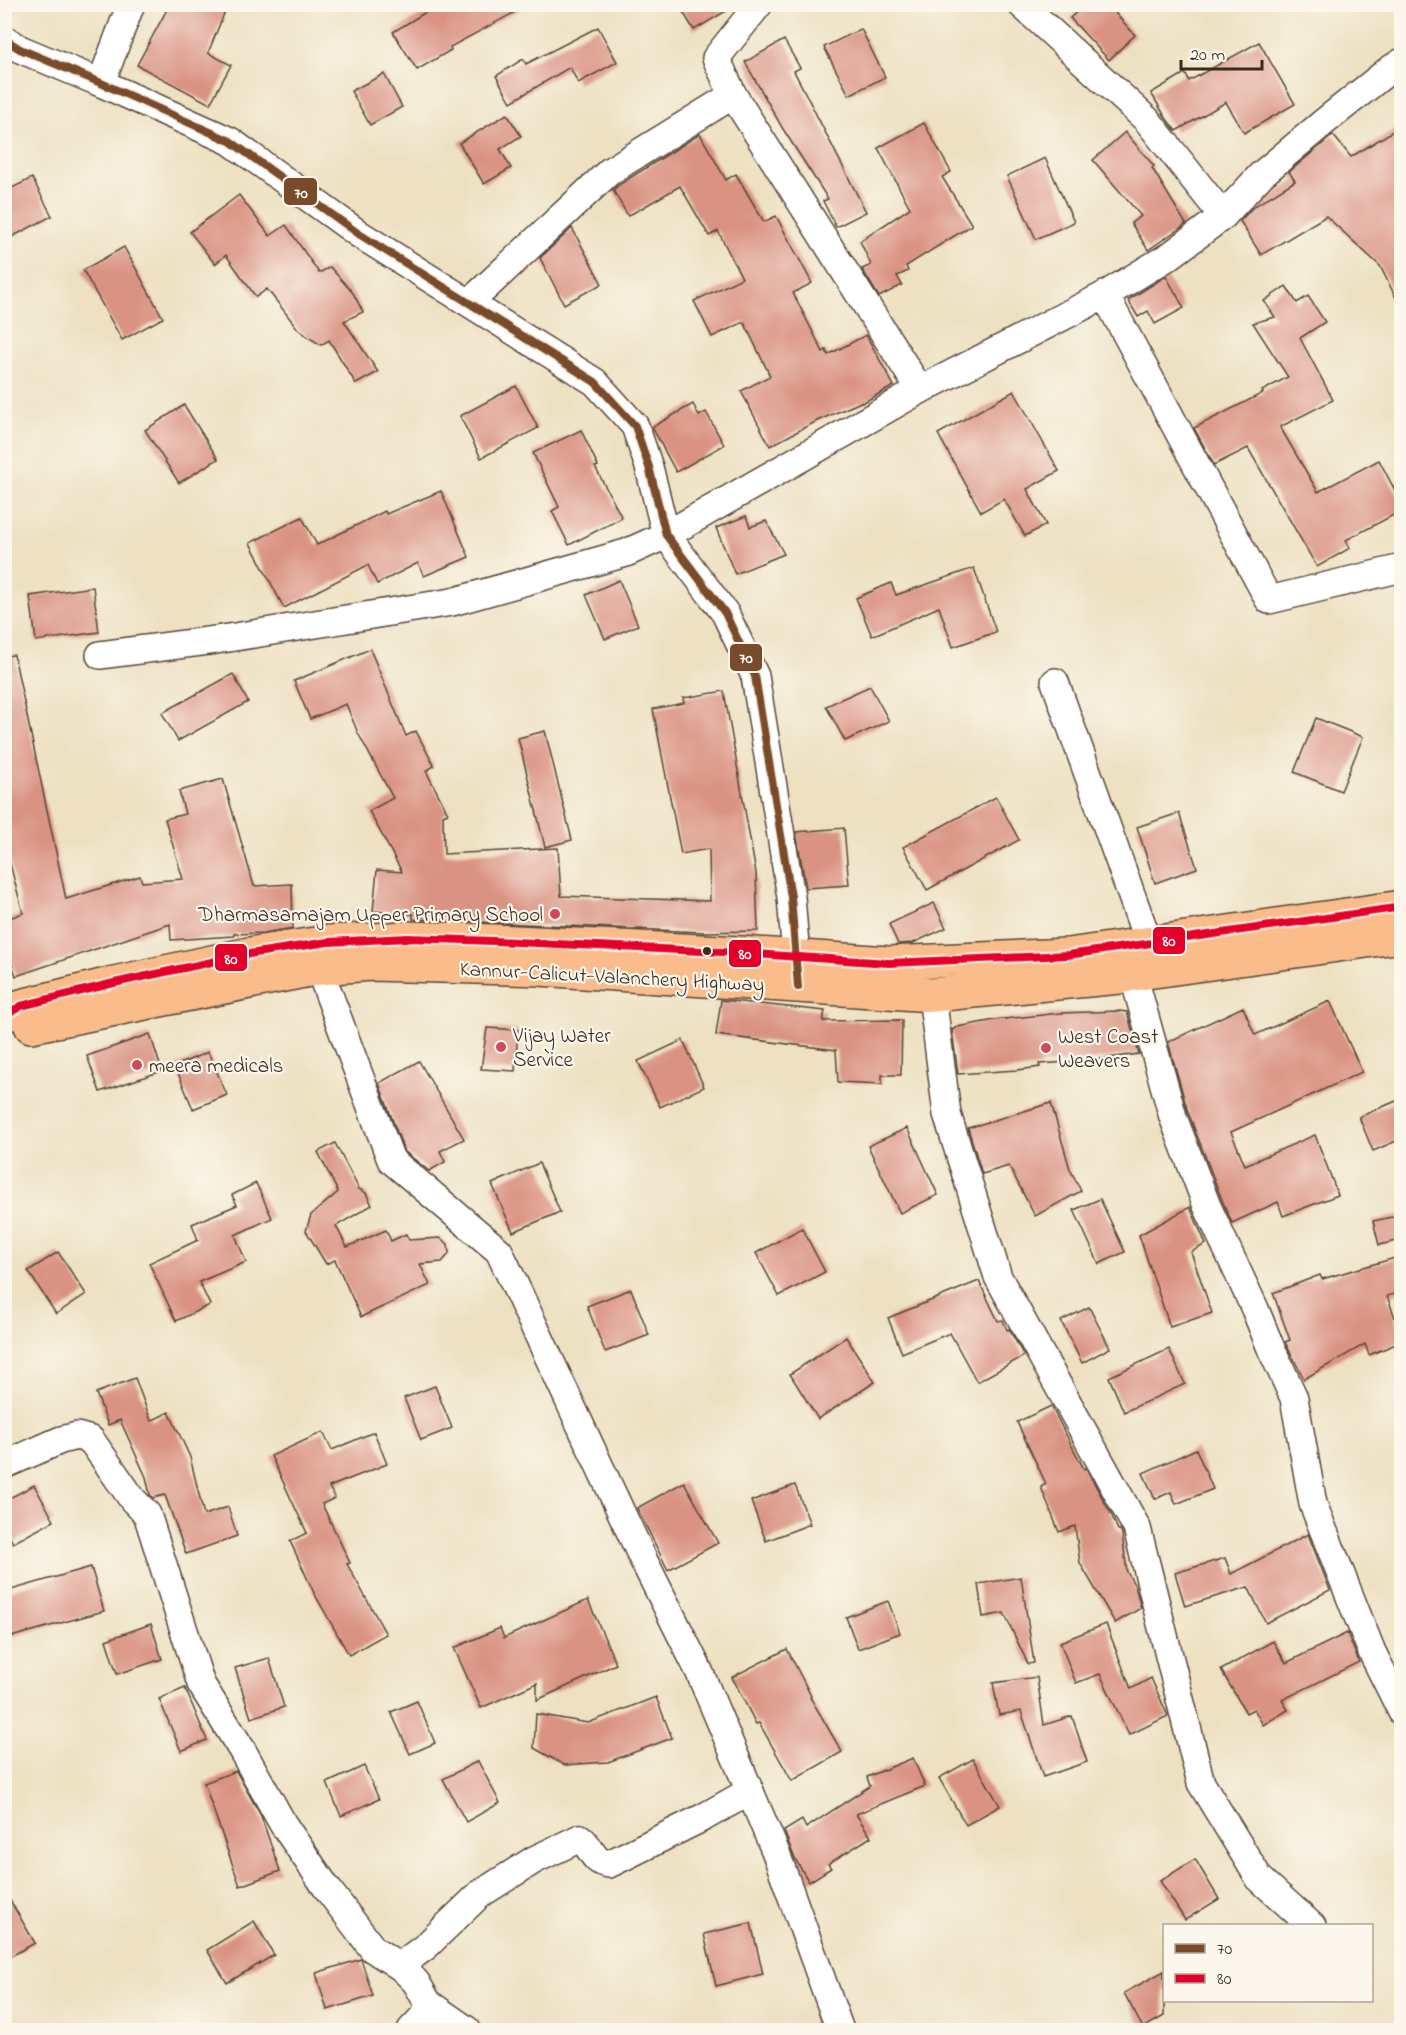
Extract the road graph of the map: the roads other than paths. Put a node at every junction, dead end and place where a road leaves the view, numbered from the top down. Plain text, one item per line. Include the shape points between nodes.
1 (131, 4) edge
2 (759, 4) edge
3 (1021, 4) edge
4 (4, 39) edge
5 (1401, 62) edge
6 (101, 83) junction
7 (733, 95) junction
8 (1223, 216) junction
9 (1104, 295) junction
10 (470, 302) junction
11 (920, 390) junction
12 (666, 535) junction
13 (1401, 568) edge
14 (100, 656) dead end
15 (1055, 682) dead end
16 (1401, 907) edge
17 (1401, 936) edge
18 (1149, 944) junction
19 (319, 968) junction
20 (797, 972) junction
21 (1133, 974) junction
22 (933, 995) junction
23 (4, 1016) edge
24 (4, 1032) edge
25 (4, 1465) edge
26 (1401, 1712) edge
27 (750, 1791) junction
28 (1310, 1924) edge
29 (402, 1968) junction
30 (428, 2003) junction
31 (411, 2031) edge
32 (467, 2031) edge
33 (840, 2031) edge

1 - 6 street
2 - 7 street via 716,58
3 - 8 street via 1147,120
4 - 6 street
5 - 8 street via 1261,175
6 - 10 street via 230,141 359,234
7 - 10 street via 610,171
7 - 11 street
8 - 9 street via 1171,255
9 - 11 street
9 - 13 street via 1269,600
10 - 12 street via 596,382 635,426
11 - 12 street
12 - 14 street via 626,553 452,602
12 - 20 street via 725,613 755,676 791,897
15 - 18 street
16 - 18 highway, Kannur-Calicut-Valanchery Highway
17 - 21 highway, Kannur-Calicut-Valanchery Highway
18 - 20 highway, Kannur-Calicut-Valanchery Highway via 1068,955
19 - 20 highway, Kannur-Calicut-Valanchery Highway via 372,963
19 - 24 highway, Kannur-Calicut-Valanchery Highway
19 - 27 street via 391,1160 499,1251 699,1671
20 - 22 highway, Kannur-Calicut-Valanchery Highway
20 - 23 highway, Kannur-Calicut-Valanchery Highway via 730,952 418,938 328,942 249,954 114,983 21,1006
21 - 22 highway, Kannur-Calicut-Valanchery Highway
21 - 26 street via 1173,1117 1207,1206 1294,1398 1313,1504 1372,1652
22 - 28 street via 947,1114 998,1276 1137,1528 1201,1783 1259,1878
25 - 29 street via 61,1440 77,1436 91,1440 147,1514 201,1684 283,1824 373,1949
27 - 29 street via 609,1864 594,1858 580,1838 558,1848 480,1894
27 - 33 street
29 - 30 street
30 - 31 street via 426,2014
30 - 32 street

